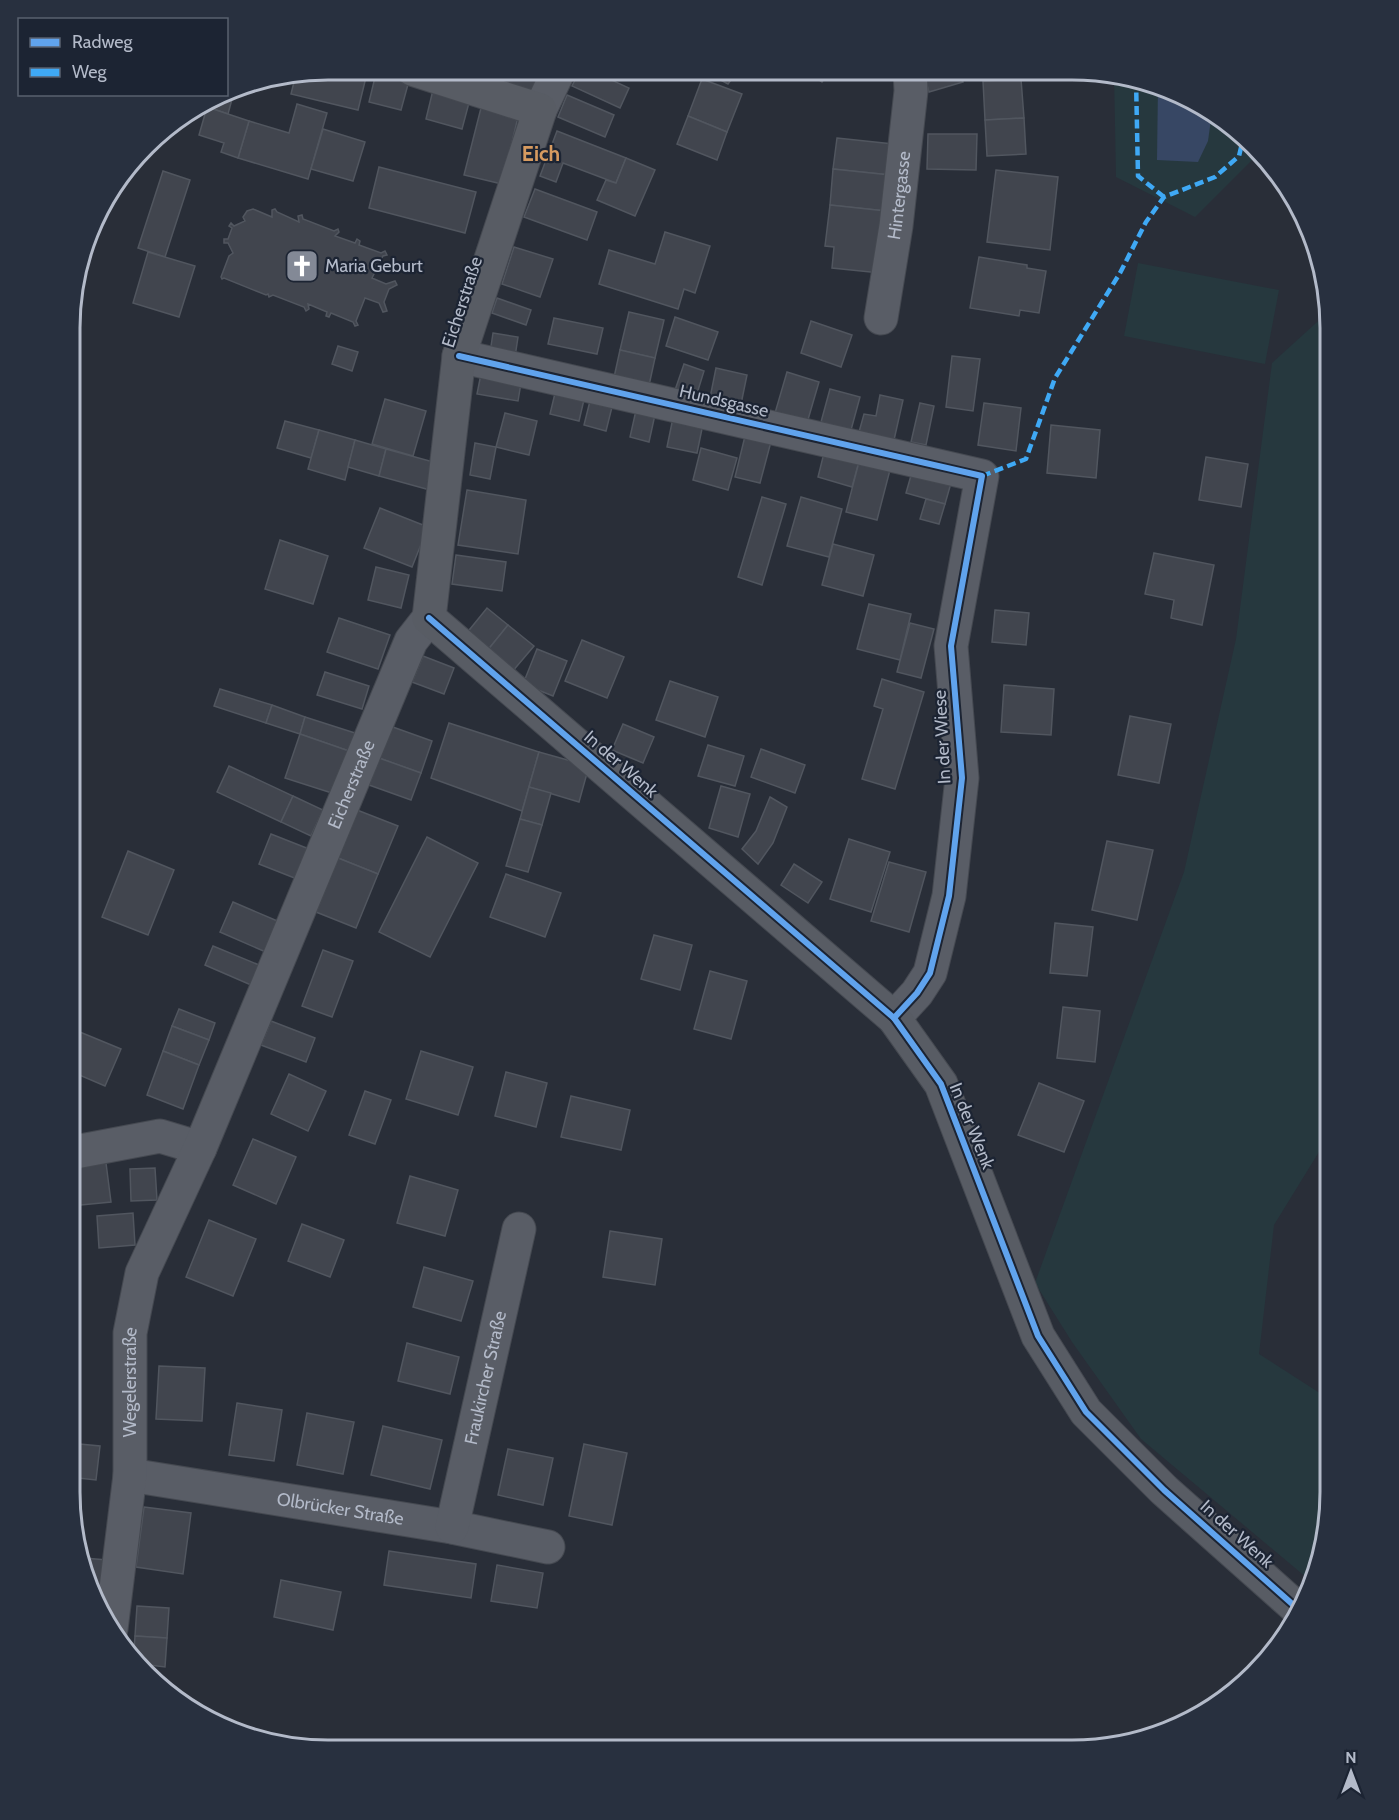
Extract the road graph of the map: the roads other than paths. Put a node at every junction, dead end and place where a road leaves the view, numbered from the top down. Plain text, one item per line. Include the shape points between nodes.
1 (446, 80) edge
2 (554, 80) edge
3 (910, 80) edge
4 (540, 110) junction
5 (881, 318) dead end
6 (459, 356) junction
7 (982, 476) joint
8 (429, 618) junction
9 (894, 1018) junction
10 (200, 1148) junction
11 (80, 1151) edge
12 (519, 1229) dead end
13 (130, 1475) junction
14 (452, 1527) junction
15 (548, 1547) dead end
16 (1293, 1604) edge
17 (113, 1615) edge

1 - 4 street
2 - 4 street, Eicherstraße
3 - 5 street, Hintergasse via 896,226
4 - 6 street, Eicherstraße
6 - 7 street, Hundsgasse
6 - 8 street, Eicherstraße
7 - 9 street, In der Wiese via 951,646 962,778 948,896 930,973
8 - 9 street, In der Wenk
8 - 10 street, Eicherstraße via 411,641
9 - 16 street, In der Wenk via 941,1084 1038,1336 1086,1412 1164,1490
10 - 11 street via 160,1136
10 - 13 street, Wegelerstraße via 142,1273 130,1333
12 - 14 street, Fraukircher Straße
13 - 14 street, Olbrücker Straße
13 - 17 street, Wegelerstraße
14 - 15 street, Olbrücker Straße

